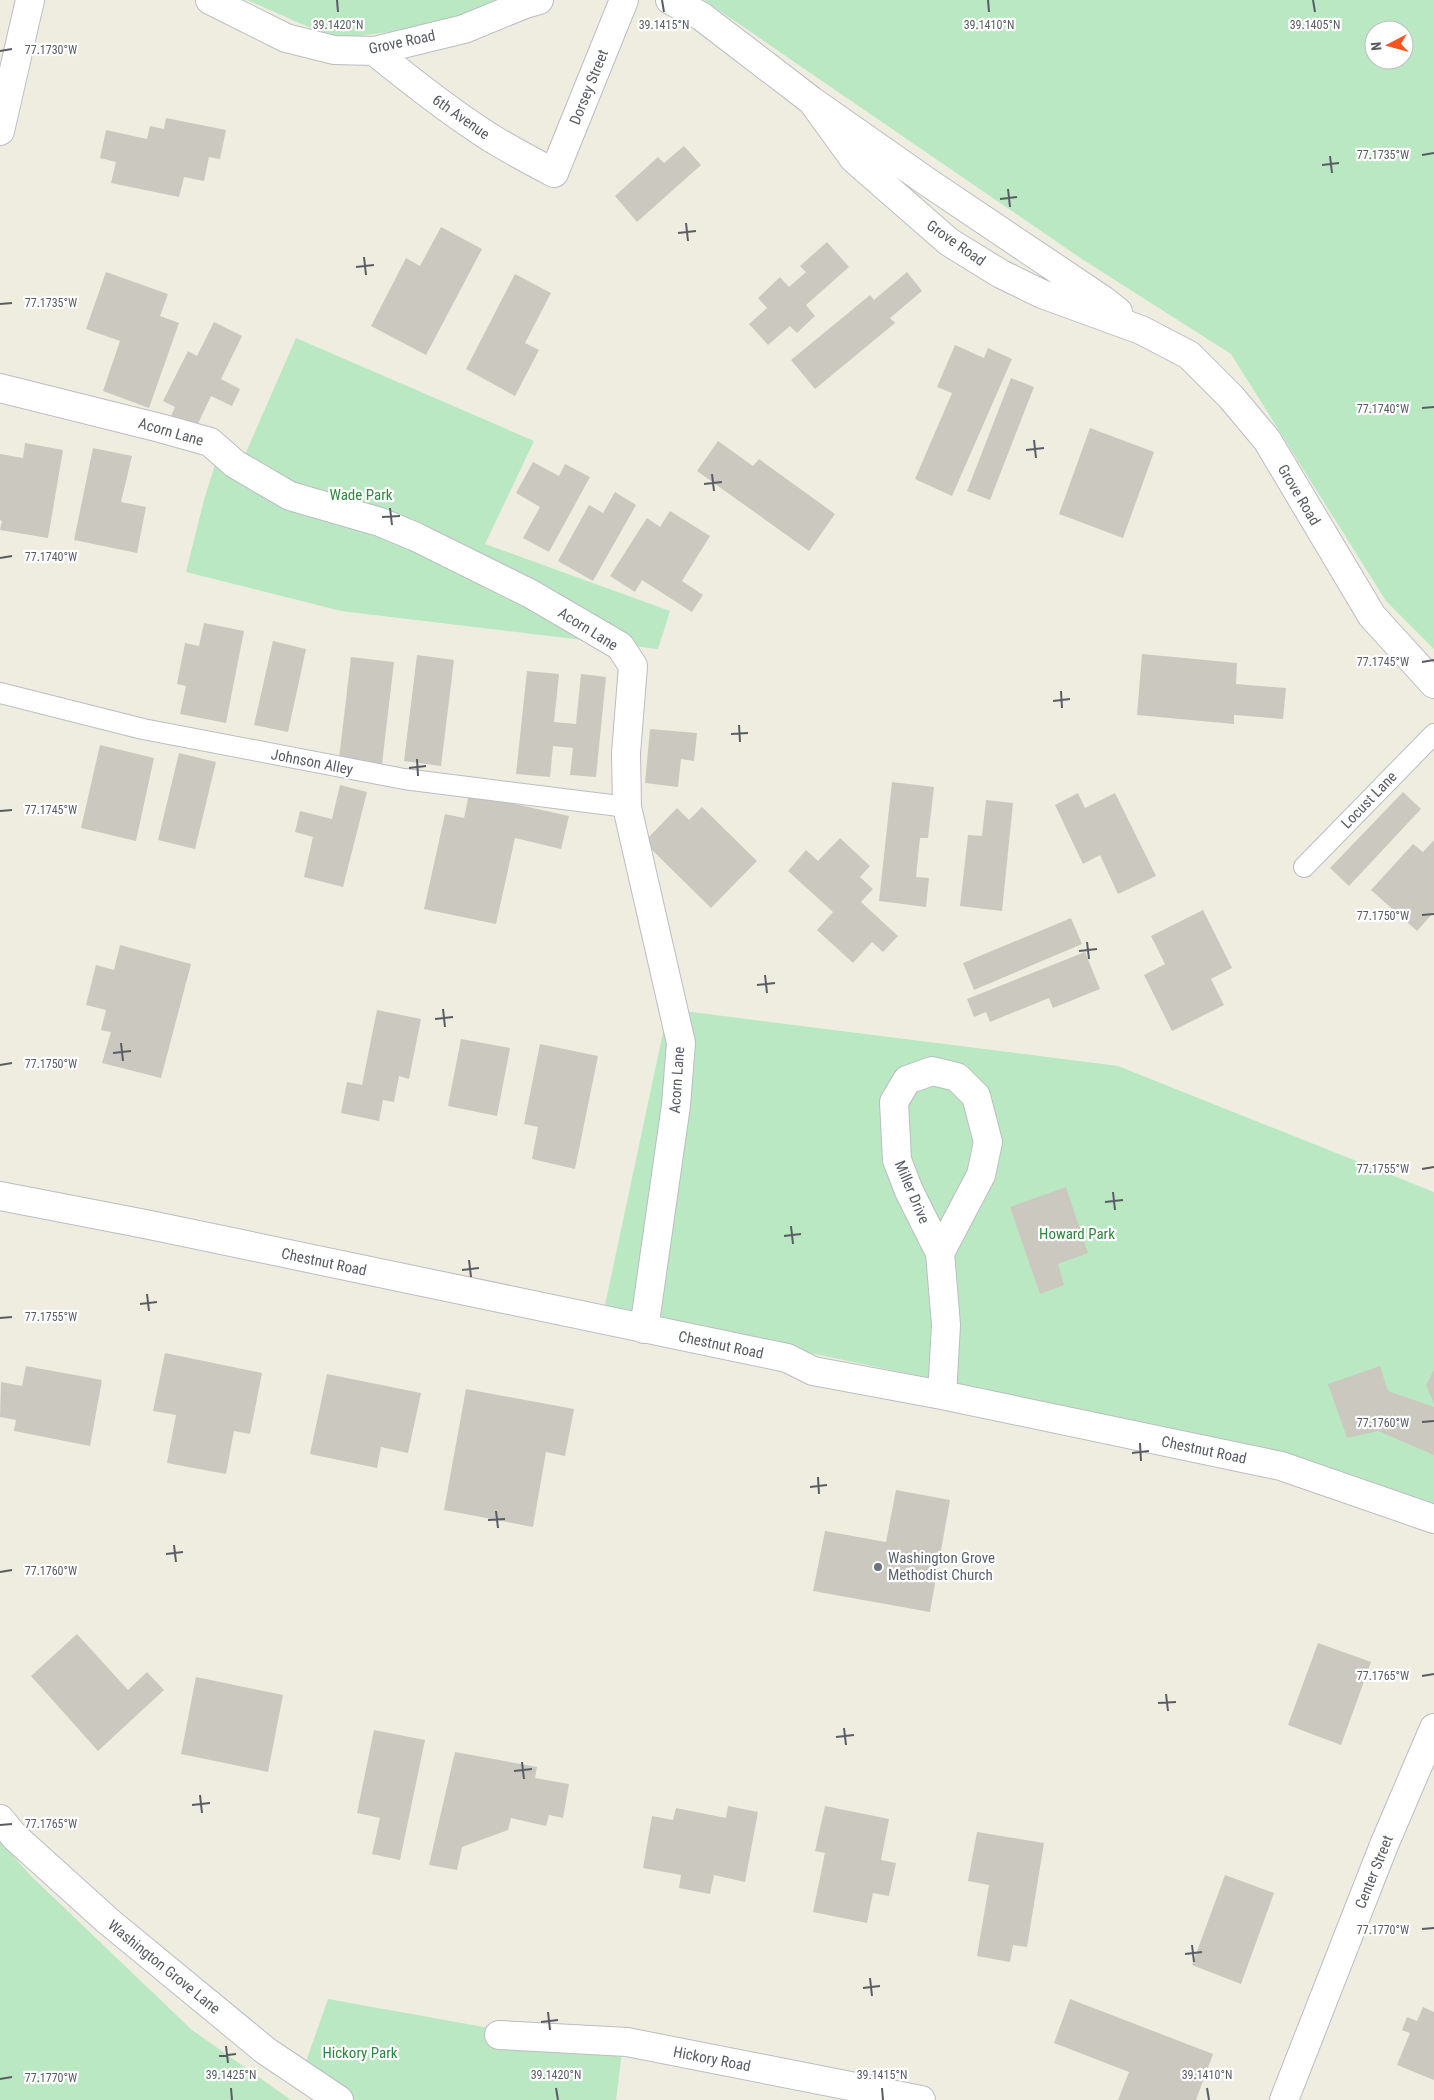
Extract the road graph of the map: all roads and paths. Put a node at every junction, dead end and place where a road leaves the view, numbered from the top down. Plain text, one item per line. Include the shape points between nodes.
1 (30, 0) edge
2 (210, 0) edge
3 (539, 0) edge
4 (624, 0) edge
5 (670, 0) edge
6 (374, 51) junction
7 (812, 101) junction
8 (0, 131) edge
9 (554, 173) joint
10 (1140, 330) junction
11 (0, 388) edge
12 (1434, 684) edge
13 (0, 694) edge
14 (1434, 734) edge
15 (627, 807) junction
16 (1304, 867) dead end
17 (0, 1196) edge
18 (940, 1253) junction
19 (644, 1329) junction
20 (942, 1395) junction
21 (1434, 1519) edge
22 (1434, 1728) edge
23 (0, 1819) edge
24 (499, 2035) dead end
25 (339, 2100) edge
26 (922, 2100) edge
27 (1284, 2100) edge

1 - 8 street
2 - 6 street, Grove Road via 286,38 334,50
3 - 6 street, Grove Road via 464,29
4 - 9 street, Dorsey Street
5 - 7 street, Grove Road via 701,16
6 - 9 street, 6th Avenue via 491,138
7 - 10 street, Grove Road via 926,182 1103,300
7 - 10 street, Grove Road via 854,159 949,242 1001,274 1042,294
10 - 12 street, Grove Road via 1189,355 1231,397 1267,440 1372,616
11 - 15 street, Acorn Lane via 210,442 235,464 290,496 380,522 416,537 531,594 620,646 633,666 626,753
13 - 15 lane, Johnson Alley via 143,729 404,779
14 - 16 lane, Locust Lane
15 - 19 street, Acorn Lane via 681,1043 676,1105
17 - 19 street, Chestnut Road
18 - 18 street, Miller Drive via 897,1160 894,1102 907,1080 932,1071 957,1077 976,1096 988,1142 980,1175
18 - 20 street, Miller Drive via 946,1325
19 - 20 street, Chestnut Road via 787,1358 813,1371
20 - 21 street, Chestnut Road via 1281,1466
22 - 27 street, Center Street via 1384,1845
23 - 25 street, Washington Grove Lane via 15,1837 108,1921 266,2051
24 - 26 street, Hickory Road via 627,2042

